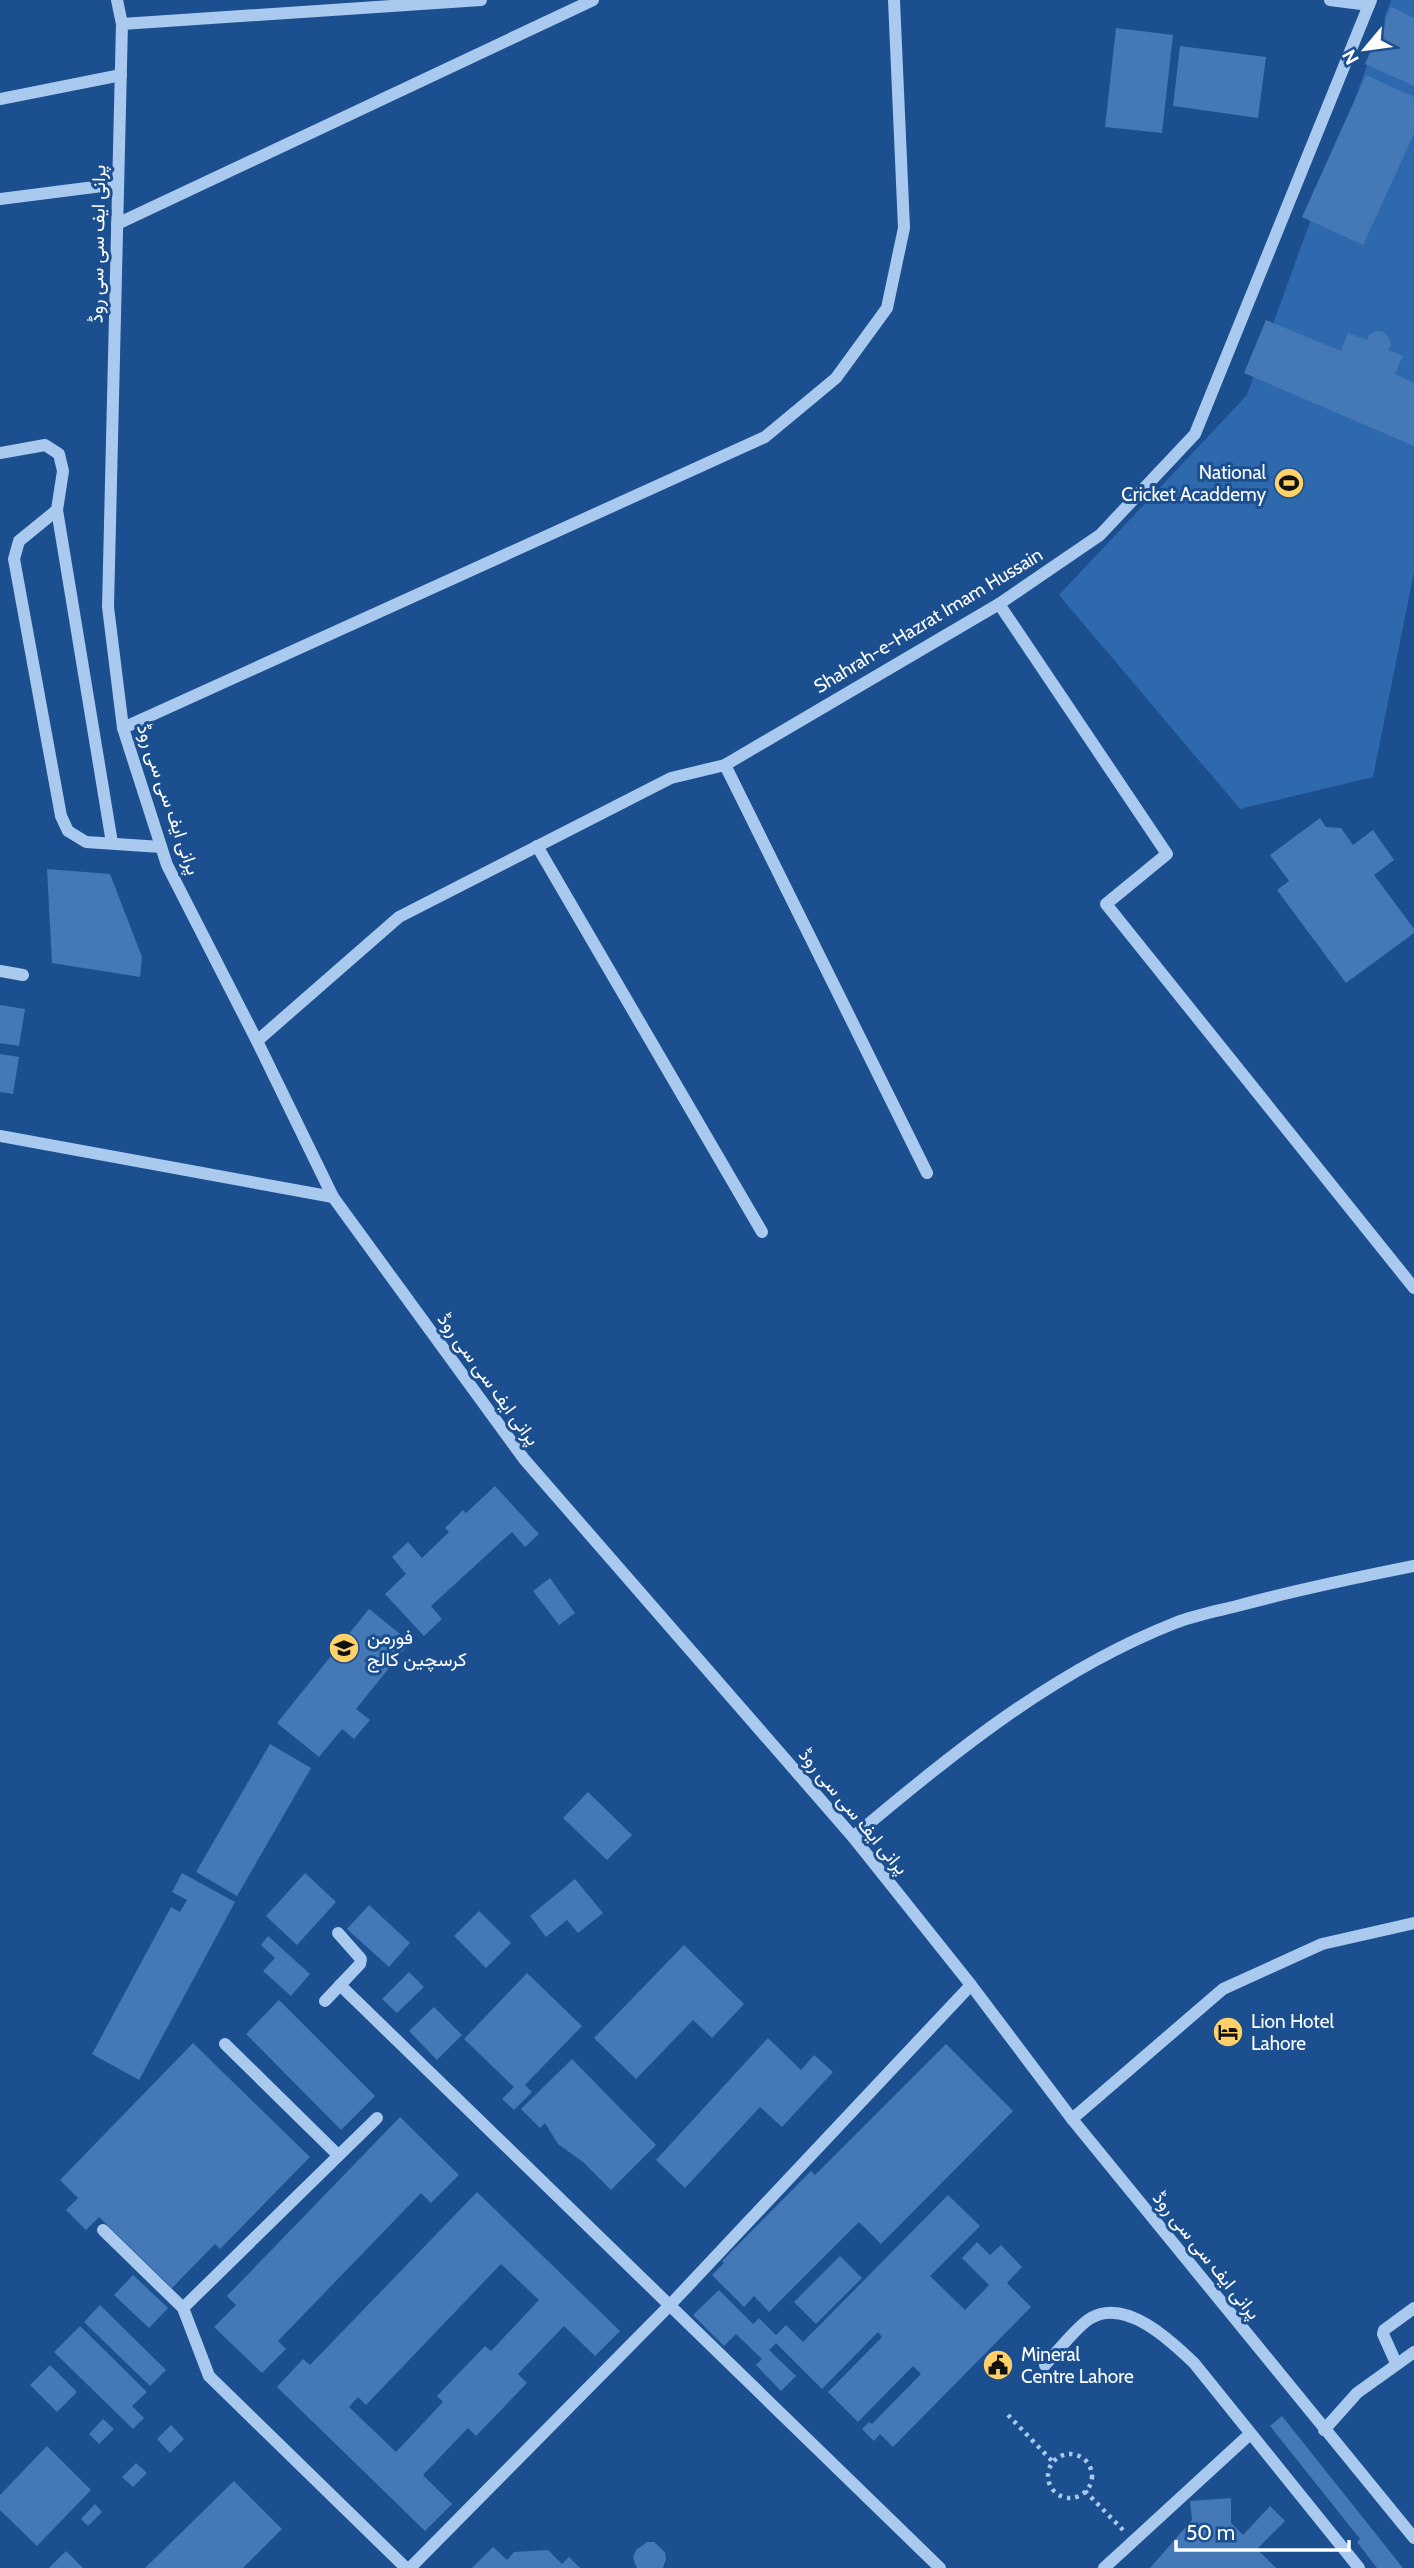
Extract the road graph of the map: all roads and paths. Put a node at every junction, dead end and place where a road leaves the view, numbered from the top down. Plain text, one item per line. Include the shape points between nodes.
1 (117, 0) edge
2 (481, 0) edge
3 (593, 0) edge
4 (894, 0) edge
5 (1330, 0) edge
6 (1370, 3) edge
7 (122, 24) junction
8 (121, 75) junction
9 (0, 99) edge
10 (118, 184) junction
11 (0, 199) edge
12 (117, 224) junction
13 (0, 453) edge
14 (57, 510) junction
15 (999, 604) junction
16 (123, 728) junction
17 (725, 765) junction
18 (112, 844) junction
19 (537, 846) junction
20 (161, 847) junction
21 (0, 971) edge
22 (23, 975) dead end
23 (257, 1041) junction
24 (0, 1136) edge
25 (927, 1173) dead end
26 (333, 1197) junction
27 (762, 1232) dead end
28 (1414, 1288) edge
29 (1414, 1566) edge
30 (853, 1838) junction
31 (1414, 1923) edge
32 (338, 1933) dead end
33 (340, 1985) junction
34 (971, 1985) junction
35 (325, 2001) dead end
36 (225, 2044) dead end
37 (377, 2118) dead end
38 (1072, 2119) junction
39 (338, 2155) junction
40 (103, 2230) dead end
41 (670, 2305) junction
42 (183, 2308) junction
43 (1414, 2308) edge
44 (1414, 2352) edge
45 (1396, 2363) junction
46 (1045, 2365) dead end
47 (1008, 2415) dead end
48 (1324, 2430) junction
49 (1250, 2434) junction
50 (1054, 2463) junction
51 (1085, 2491) junction
52 (1414, 2538) edge
53 (1134, 2540) junction
54 (408, 2568) edge
55 (940, 2568) edge
56 (1104, 2568) edge
57 (1359, 2568) edge

1 - 7 street, پرانی ایف سی سی روڈ
2 - 7 street
3 - 12 street
4 - 16 street via 904,228 887,308 836,378 765,437
5 - 6 street
6 - 15 street, Shahrah-e-Hazrat Imam Hussain via 1195,434 1100,535
7 - 8 street, پرانی ایف سی سی روڈ
8 - 9 street
8 - 10 street, پرانی ایف سی سی روڈ
10 - 11 street
10 - 12 street, پرانی ایف سی سی روڈ
12 - 16 street, پرانی ایف سی سی روڈ via 108,607
13 - 14 street via 45,445 59,454 63,471
14 - 18 street
14 - 18 street via 19,541 14,559 61,816 68,831 86,842
15 - 17 street, Shahrah-e-Hazrat Imam Hussain
15 - 28 street via 1167,854 1106,904
16 - 20 street, پرانی ایف سی سی روڈ
17 - 19 street, Shahrah-e-Hazrat Imam Hussain via 671,778
17 - 25 street
18 - 20 street
19 - 23 street, Shahrah-e-Hazrat Imam Hussain via 399,917
19 - 27 street
20 - 23 street, پرانی ایف سی سی روڈ
21 - 22 street
23 - 26 street, پرانی ایف سی سی روڈ
24 - 26 street
26 - 30 street, پرانی ایف سی سی روڈ via 524,1459
29 - 30 street via 1307,1587 1178,1622 1109,1652 1017,1709 923,1777
30 - 34 street, پرانی ایف سی سی روڈ
31 - 38 street via 1322,1944 1223,1989
32 - 33 street via 361,1959
33 - 35 street
33 - 41 street
34 - 38 street, پرانی ایف سی سی روڈ
34 - 41 street
36 - 39 street
37 - 39 street
38 - 48 street, پرانی ایف سی سی روڈ
39 - 42 street
40 - 42 street
41 - 54 street
41 - 55 street
42 - 54 street via 209,2376
43 - 45 street via 1384,2330
44 - 45 street
45 - 48 street via 1357,2393
46 - 49 street via 1090,2318 1112,2312 1142,2321 1194,2363
47 - 50 path
48 - 52 street, پرانی ایف سی سی روڈ
49 - 53 street
49 - 57 street
50 - 51 path via 1047,2478 1054,2493 1070,2498
50 - 51 path via 1077,2454 1086,2460 1092,2476
51 - 53 path
53 - 56 street

